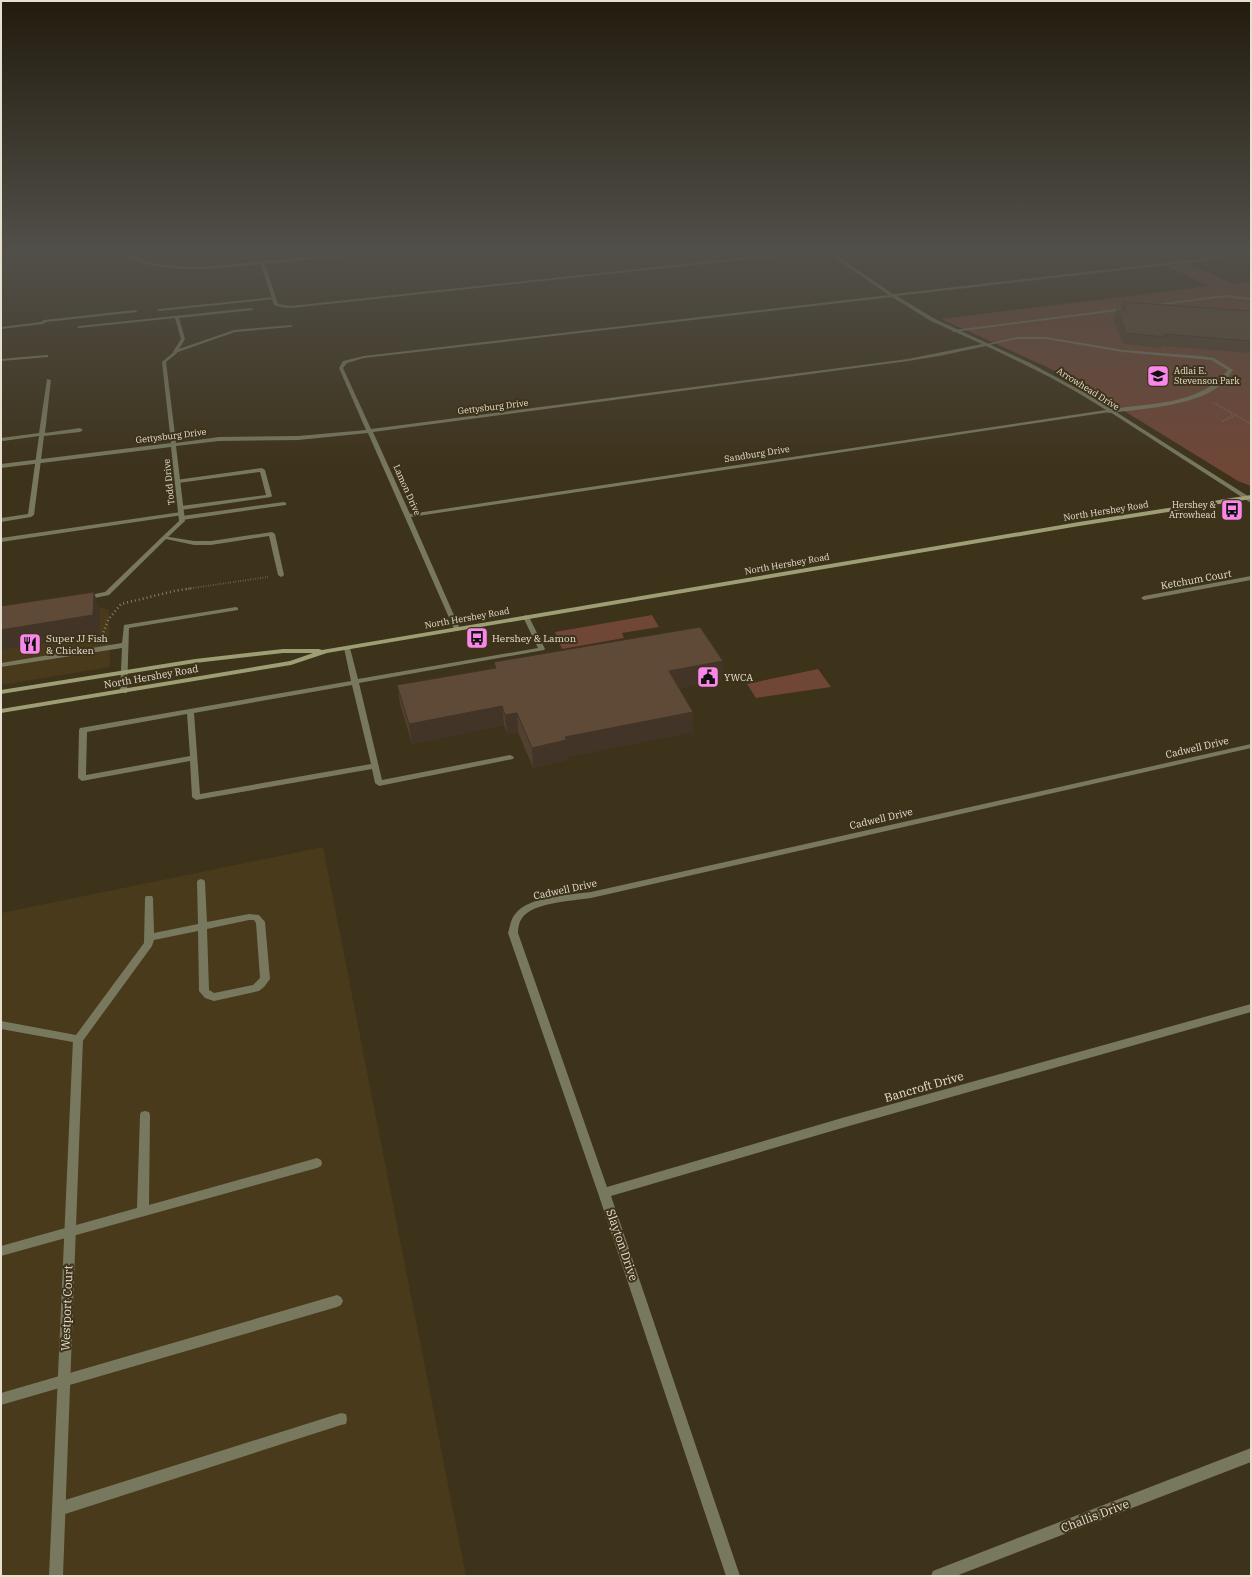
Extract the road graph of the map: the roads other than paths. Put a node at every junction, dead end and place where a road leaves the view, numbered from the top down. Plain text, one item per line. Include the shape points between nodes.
1 (26, 326) edge
2 (92, 326) edge
3 (180, 326) edge
4 (291, 326) dead end
5 (636, 326) edge
6 (945, 326) edge
7 (989, 326) edge
8 (79, 327) dead end
9 (1, 328) edge
10 (954, 330) junction
11 (985, 345) junction
12 (174, 352) junction
13 (46, 356) dead end
14 (1, 360) edge
15 (49, 380) dead end
16 (1197, 396) joint
17 (1109, 411) junction
18 (80, 430) dead end
19 (371, 431) junction
20 (41, 434) junction
21 (3, 439) dead end
22 (174, 444) junction
23 (38, 462) junction
24 (1, 466) edge
25 (178, 481) junction
26 (1249, 498) edge
27 (284, 504) dead end
28 (181, 513) junction
29 (408, 516) junction
30 (1, 520) edge
31 (165, 537) junction
32 (1, 540) edge
33 (281, 575) road end
34 (1251, 578) edge
35 (1144, 598) dead end
36 (77, 599) edge
37 (236, 609) dead end
38 (526, 617) junction
39 (457, 629) junction
40 (125, 645) junction
41 (347, 648) junction
42 (326, 651) junction
43 (1, 665) edge
44 (124, 672) junction
45 (354, 681) junction
46 (124, 691) junction
47 (1, 692) edge
48 (1, 711) edge
49 (190, 711) junction
50 (1251, 746) edge
51 (510, 757) dead end
52 (194, 758) junction
53 (375, 766) junction
54 (201, 882) dead end
55 (149, 898) dead end
56 (518, 916) joint
57 (202, 926) junction
58 (150, 937) junction
59 (1251, 1008) edge
60 (1, 1025) edge
61 (78, 1039) junction
62 (145, 1114) dead end
63 (317, 1163) dead end
64 (604, 1193) junction
65 (143, 1211) junction
66 (70, 1231) junction
67 (1, 1251) edge
68 (337, 1301) dead end
69 (64, 1380) junction
70 (1, 1399) edge
71 (340, 1419) dead end
72 (1251, 1455) edge
73 (59, 1509) junction
74 (56, 1576) edge
75 (733, 1576) edge
76 (938, 1576) edge

1 - 9 street
2 - 8 street
3 - 12 street via 183,339
4 - 12 street via 234,331
5 - 19 street, Lamon Drive via 347,361 341,368
6 - 10 street, Arrowhead Drive
7 - 10 street
10 - 11 street, Arrowhead Drive
11 - 16 street, Gettysburg Drive via 1016,338 1046,338 1123,351 1200,357 1212,360 1230,370 1218,384
11 - 17 street, Arrowhead Drive via 1048,374
11 - 19 street, Gettysburg Drive via 939,356
12 - 22 street, Todd Drive via 164,362
13 - 14 street
15 - 20 street
16 - 17 street, Sandburg Drive
17 - 26 street, Arrowhead Drive
17 - 29 street, Sandburg Drive
18 - 20 street
19 - 22 street, Gettysburg Drive via 313,437 240,438
19 - 29 street, Lamon Drive
20 - 21 street
20 - 23 street
22 - 23 street, Gettysburg Drive
22 - 25 street, Todd Drive
23 - 24 street, Gettysburg Drive
23 - 30 street via 31,515
25 - 28 street, Todd Drive
25 - 28 street via 262,470 269,496
26 - 38 main road, North Hershey Road
27 - 28 street
28 - 31 street, Todd Drive via 182,521
28 - 32 street
29 - 39 street, Lamon Drive
31 - 33 street via 200,543 272,534
31 - 36 street, Todd Drive via 107,594
34 - 35 street, Ketchum Court
37 - 40 street via 126,626
38 - 39 main road, North Hershey Road
38 - 45 street via 542,649
39 - 41 main road, North Hershey Road
40 - 43 street
40 - 44 street
41 - 42 main road, North Hershey Road
41 - 45 street
42 - 44 main road, North Hershey Road via 283,651
42 - 46 main road, North Hershey Road via 291,663
44 - 46 street
44 - 47 main road, North Hershey Road
45 - 49 street
45 - 53 street
46 - 48 main road, North Hershey Road
49 - 52 street
49 - 52 street via 83,730 82,778
50 - 56 street, Cadwell Drive via 599,893 549,902 531,907
51 - 53 street via 379,783
52 - 53 street via 196,797
54 - 57 street
55 - 58 street
56 - 64 street, Slayton Drive via 513,933
57 - 57 street via 256,917 260,922 265,979 261,984 256,988 214,997 208,995 204,991
57 - 58 street
58 - 61 street via 149,944
59 - 64 street, Bancroft Drive via 834,1125
60 - 61 street
61 - 66 street, Westport Court
62 - 65 street
63 - 65 street
64 - 75 street, Slayton Drive
65 - 66 street
66 - 67 street
66 - 69 street, Westport Court
68 - 69 street
69 - 70 street
69 - 73 street, Westport Court
71 - 73 street
72 - 76 street, Challis Drive
73 - 74 street, Westport Court

